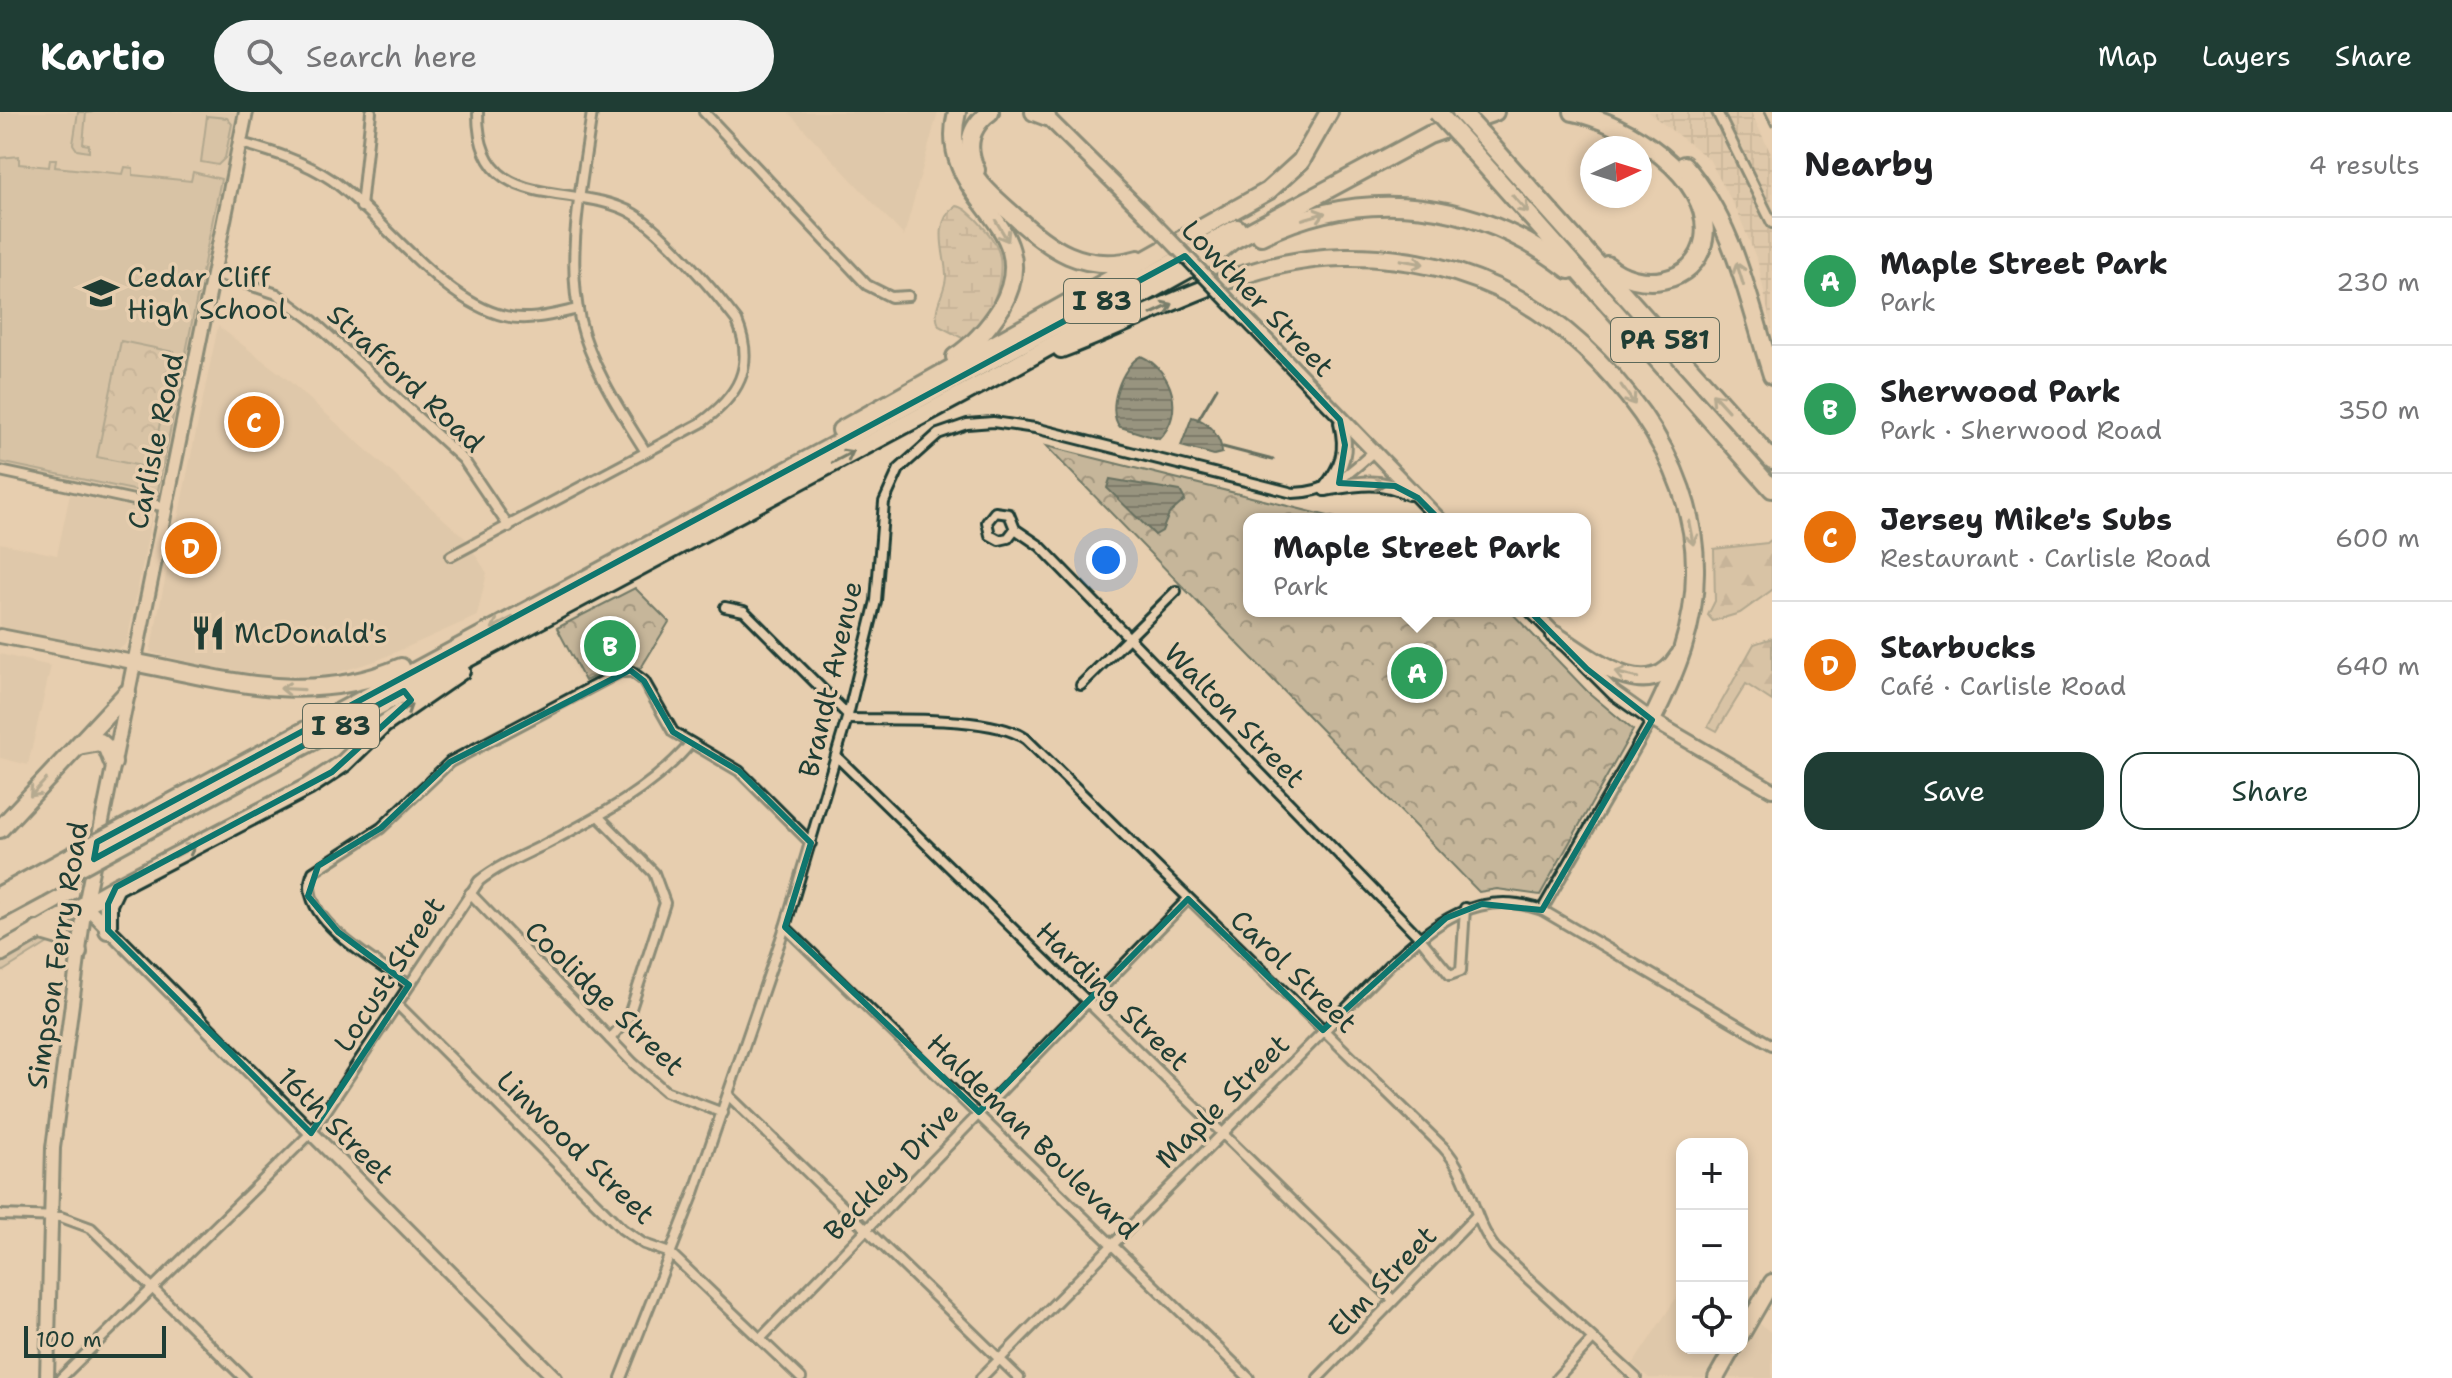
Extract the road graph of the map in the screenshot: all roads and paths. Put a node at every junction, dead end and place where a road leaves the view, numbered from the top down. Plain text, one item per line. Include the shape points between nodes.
1 (246, 112) edge
2 (371, 112) edge
3 (478, 112) edge
4 (592, 112) edge
5 (704, 112) edge
6 (957, 112) edge
7 (965, 112) edge
8 (990, 112) edge
9 (1329, 112) edge
10 (1437, 112) edge
11 (1459, 112) edge
12 (1495, 112) edge
13 (1573, 112) edge
14 (1610, 112) edge
15 (1717, 112) edge
16 (1041, 114) edge
17 (241, 143) junction
18 (982, 182) junction
19 (581, 198) junction
20 (361, 207) junction
21 (1558, 220) junction
22 (1772, 223) edge
23 (1169, 247) junction
24 (1216, 254) junction
25 (214, 273) junction
26 (908, 296) dead end
27 (578, 309) junction
28 (1624, 321) junction
29 (1011, 368) junction
30 (1772, 375) edge
31 (915, 387) junction
32 (1340, 420) junction
33 (646, 452) junction
34 (1373, 452) junction
35 (1772, 460) edge
36 (0, 471) edge
37 (1325, 489) junction
38 (1772, 489) edge
39 (1418, 498) junction
40 (166, 507) junction
41 (1433, 513) edge
42 (507, 523) junction
43 (1015, 529) dead end
44 (451, 556) dead end
45 (580, 582) junction
46 (1176, 591) dead end
47 (725, 607) dead end
48 (1538, 617) edge
49 (527, 626) junction
50 (1555, 635) junction
51 (0, 636) edge
52 (473, 638) junction
53 (1129, 638) junction
54 (1687, 642) junction
55 (133, 662) junction
56 (1081, 685) dead end
57 (127, 693) junction
58 (848, 717) junction
59 (1652, 720) junction
60 (691, 743) junction
61 (77, 747) junction
62 (836, 756) junction
63 (111, 772) junction
64 (1772, 790) edge
65 (598, 816) junction
66 (151, 820) junction
67 (0, 829) edge
68 (811, 843) junction
69 (36, 883) junction
70 (116, 887) junction
71 (470, 893) junction
72 (0, 895) edge
73 (1188, 899) junction
74 (85, 905) junction
75 (1465, 908) junction
76 (0, 910) edge
77 (1542, 910) junction
78 (785, 927) junction
79 (38, 930) junction
80 (108, 930) junction
81 (1419, 937) junction
82 (78, 952) junction
83 (0, 953) edge
84 (409, 985) junction
85 (1089, 1001) junction
86 (397, 1004) junction
87 (1323, 1030) junction
88 (610, 1039) junction
89 (1772, 1045) edge
90 (729, 1096) junction
91 (979, 1112) junction
92 (723, 1113) junction
93 (1223, 1132) junction
94 (311, 1133) junction
95 (0, 1215) edge
96 (1477, 1215) junction
97 (50, 1216) junction
98 (867, 1228) junction
99 (1112, 1244) junction
100 (670, 1253) junction
101 (1772, 1282) edge
102 (151, 1287) junction
103 (1393, 1300) junction
104 (1748, 1324) edge
105 (761, 1338) junction
106 (1593, 1339) junction
107 (1730, 1354) edge
108 (1000, 1359) junction
109 (47, 1378) edge
110 (61, 1378) edge
111 (244, 1378) edge
112 (555, 1378) edge
113 (621, 1378) edge
114 (801, 1378) edge
115 (981, 1378) edge
116 (1019, 1378) edge
117 (1249, 1378) edge
118 (1318, 1378) edge
119 (1557, 1378) edge
120 (1636, 1378) edge
121 (1716, 1378) edge

1 - 17 main road, Carlisle Road
2 - 20 street
3 - 19 street via 484,152 506,179 532,192
4 - 19 street
5 - 26 street via 867,285 891,297
6 -> 31 highway via 952,139 959,170 1009,241 1013,278 983,333
7 - 18 highway via 962,149 966,164
8 - 18 highway via 973,129 969,146
9 - 23 highway via 1307,153 1278,183
10 -> 28 highway, PA 581, bridge
11 - 21 highway, PA 581, bridge
11 - 45 highway, I 83 via 1411,132
12 - 24 highway via 1429,135
13 - 21 highway via 1634,135 1671,165 1701,212 1704,237 1692,263 1680,273 1658,282 1633,281
30 -> 14 highway via 1721,219 1705,190 1672,151
15 - 22 street
16 - 32 main road, Lowther Street, bridge via 1142,211
17 - 20 street via 312,168
17 - 25 main road, Carlisle Road
18 - 23 highway via 1039,239 1074,260 1120,263
19 - 27 street via 575,260
19 - 33 street via 618,207 646,222 729,311 743,339 744,366 730,400 701,423
20 - 27 street via 440,277 491,311 534,317
35 -> 21 highway, PA 581
23 - 31 highway
24 -> 28 highway, I 83 via 1229,253 1292,222 1347,208 1435,208 1471,216 1532,244
24 - 29 highway, I 83
25 - 40 main road, Carlisle Road
25 - 42 street, Strafford Road via 261,286 312,320 463,459
27 - 33 street via 591,353
28 - 38 highway, I 83
49 -> 29 highway, I 83
29 -> 54 highway via 1236,277 1292,262 1345,257 1402,260 1511,294 1562,325 1613,374 1662,443 1693,535 1695,571
31 - 45 highway
32 - 34 main road, Lowther Street
32 - 37 main road via 1343,462
33 - 42 street
34 - 37 street
34 - 39 main road, Lowther Street
36 - 40 street
37 -> 39 main road via 1372,482
37 - 58 street, Brandt Avenue via 1293,493 1004,423 967,424 938,434 909,457 887,490 878,540 876,601
39 - 41 main road, Lowther Street
40 - 55 main road, Carlisle Road
42 - 44 street
43 - 53 street, Walton Street via 1040,546
45 -> 52 highway, I 83
46 - 53 street
47 - 58 street via 744,611
48 - 50 main road
49 - 66 highway, I 83
70 -> 49 highway via 308,787 344,763 383,725
54 -> 50 highway via 1672,665 1646,678 1631,678
50 - 59 main road via 1604,685
51 - 55 main road
52 -> 55 highway via 389,673 317,689 273,688
52 - 66 highway, I 83
53 - 56 street
53 - 81 street, Walton Street
54 - 59 highway
55 - 57 main road, Carlisle Road
57 - 61 highway
57 - 63 main road, Carlisle Road
58 - 62 street, Brandt Avenue
58 - 73 street, Carol Street via 980,724 1015,731
59 - 64 main road
59 - 77 street
60 - 65 street, Locust Street via 653,781
60 - 68 street via 739,771
60 - 84 street via 669,727 644,681 632,672 620,672 450,762 381,828 318,866 308,895 316,910 362,953
61 - 63 highway via 100,742 107,748
61 -> 67 highway
62 - 68 street, Brandt Avenue
62 - 85 street, Harding Street
63 - 74 main road, Simpson Ferry Road
65 - 71 street, Locust Street via 500,867
65 - 88 street via 654,873 665,903 628,1018
66 - 69 highway, I 83, bridge
68 - 78 street, Brandt Avenue
69 - 72 highway, I 83
69 - 76 highway, I 83
70 - 74 highway
70 - 80 highway via 108,904
71 - 84 street, Locust Street
71 - 88 street, Coolidge Street
73 - 85 street, Beckley Drive
73 - 87 street, Carol Street
74 - 79 highway
74 - 80 main road, 16th Street
74 - 82 main road, Simpson Ferry Road
75 - 77 street, Maple Street via 1502,902
75 - 81 street, Maple Street
75 - 81 street, Walton Street via 1457,975 1445,972
77 - 89 street
78 - 90 street, Brandt Avenue
78 - 91 street, Haldeman Boulevard
79 - 82 highway via 62,937
79 - 83 highway
80 - 94 main road, 16th Street
81 - 87 street, Maple Street
82 - 97 main road, Simpson Ferry Road via 55,1123
84 - 86 street, Locust Street
85 - 91 street, Beckley Drive
85 - 93 street, Harding Street
86 - 94 street, Locust Street
86 - 100 street, Linwood Street via 622,1229
87 - 93 street, Maple Street
87 - 96 street, Carol Street via 1456,1162
88 - 92 street, Coolidge Street via 665,1091
90 - 92 street, Brandt Avenue
90 - 98 street
91 - 98 street, Beckley Drive
91 - 99 street, Haldeman Boulevard
92 - 100 street, Brandt Avenue
93 - 99 street, Maple Street
93 - 103 street, Harding Street
94 - 102 street, Locust Street
94 - 112 main road, 16th Street
95 - 97 street
96 - 103 street, Elm Street
96 - 106 street, Carol Street via 1495,1248
97 - 102 street via 91,1228
97 - 109 main road, Simpson Ferry Road
98 - 105 street, Beckley Drive
98 - 108 street
99 - 108 street, Maple Street
99 - 117 street, Haldeman Boulevard
100 - 105 street, Linwood Street
100 - 113 street, Brandt Avenue
101 - 104 main road
102 - 110 street, Locust Street
102 - 111 street
103 - 118 street, Elm Street
105 - 114 street, Linwood Street
106 - 119 street
106 - 120 street, Carol Street
107 - 121 main road
108 - 115 street, Maple Street
108 - 116 street

